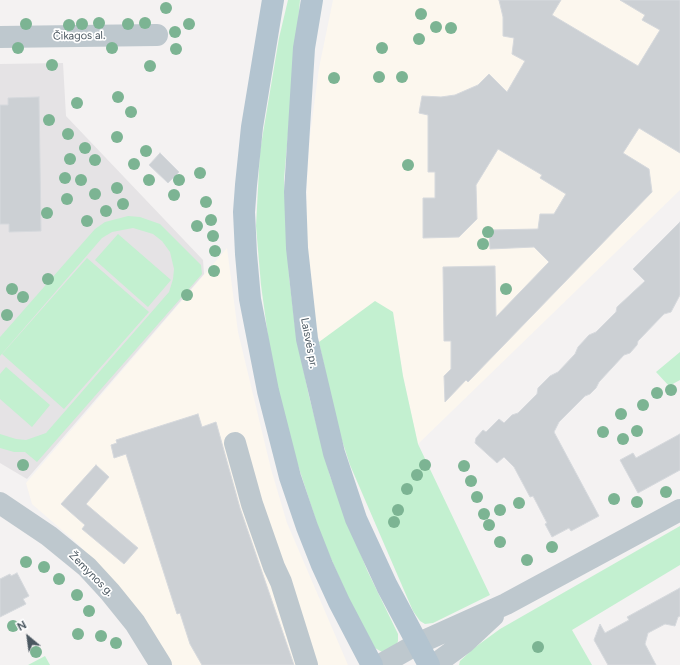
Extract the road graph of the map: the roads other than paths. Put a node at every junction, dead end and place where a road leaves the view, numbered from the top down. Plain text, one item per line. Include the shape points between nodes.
1 (273, 0) edge
2 (312, 0) edge
3 (157, 35) dead end
4 (0, 37) edge
5 (235, 443) dead end
6 (0, 503) edge
7 (680, 510) edge
8 (506, 604) junction
9 (417, 644) junction
10 (161, 665) edge
11 (307, 665) edge
12 (372, 665) edge
13 (380, 665) edge
14 (429, 665) edge
15 (434, 665) edge

1 - 12 main road via 252,127 246,185 244,212 250,299 277,432 293,484 322,565
2 - 9 main road, Laisvės pr. via 304,48 295,192 298,256 307,339 334,452 356,519
3 - 4 street, Čikagos al.
5 - 11 street via 252,504 281,582
6 - 10 street, Žemynos g. via 49,536 87,567 135,623
7 - 8 street
8 - 9 street
8 - 15 street
9 - 13 street
9 - 14 main road, Laisvės pr.

